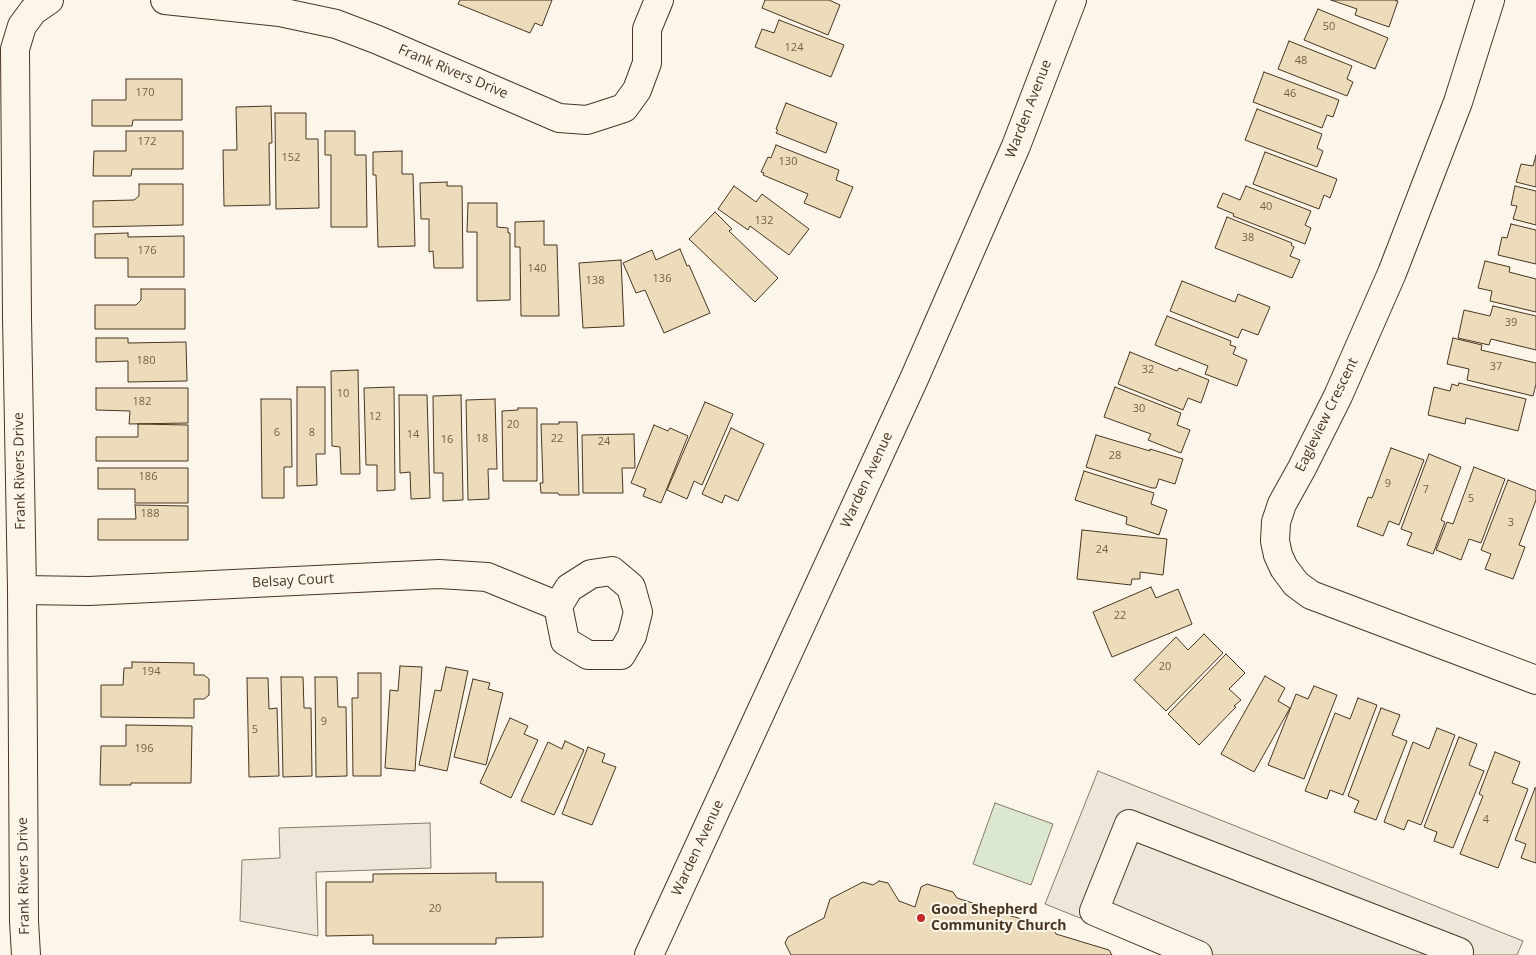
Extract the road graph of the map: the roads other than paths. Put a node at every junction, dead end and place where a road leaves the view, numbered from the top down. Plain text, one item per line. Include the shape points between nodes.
1 (49, 0) edge
2 (165, 0) edge
3 (659, 0) edge
4 (1072, 0) edge
5 (1490, 0) edge
6 (8, 318) edge
7 (22, 590) junction
8 (558, 606) dead end
9 (1536, 680) edge
10 (26, 955) edge
11 (649, 955) edge
12 (1198, 955) edge
13 (1458, 955) edge

1 - 6 street, Frank Rivers Drive via 33,11 22,26 14,50
2 - 3 street, Frank Rivers Drive via 280,12 336,24 559,118 587,120 624,108 637,90 647,64 647,29
4 - 11 street, Warden Avenue via 1016,146 914,379
5 - 9 street, Eagleview Crescent via 1458,102 1392,273 1338,396 1282,504 1276,522 1275,541 1284,568 1296,584 1311,595
6 - 7 street, Frank Rivers Drive
7 - 8 street, Belsay Court via 90,592 439,574 487,577
7 - 10 street, Frank Rivers Drive
12 - 13 street via 1094,911 1129,824 1459,952

